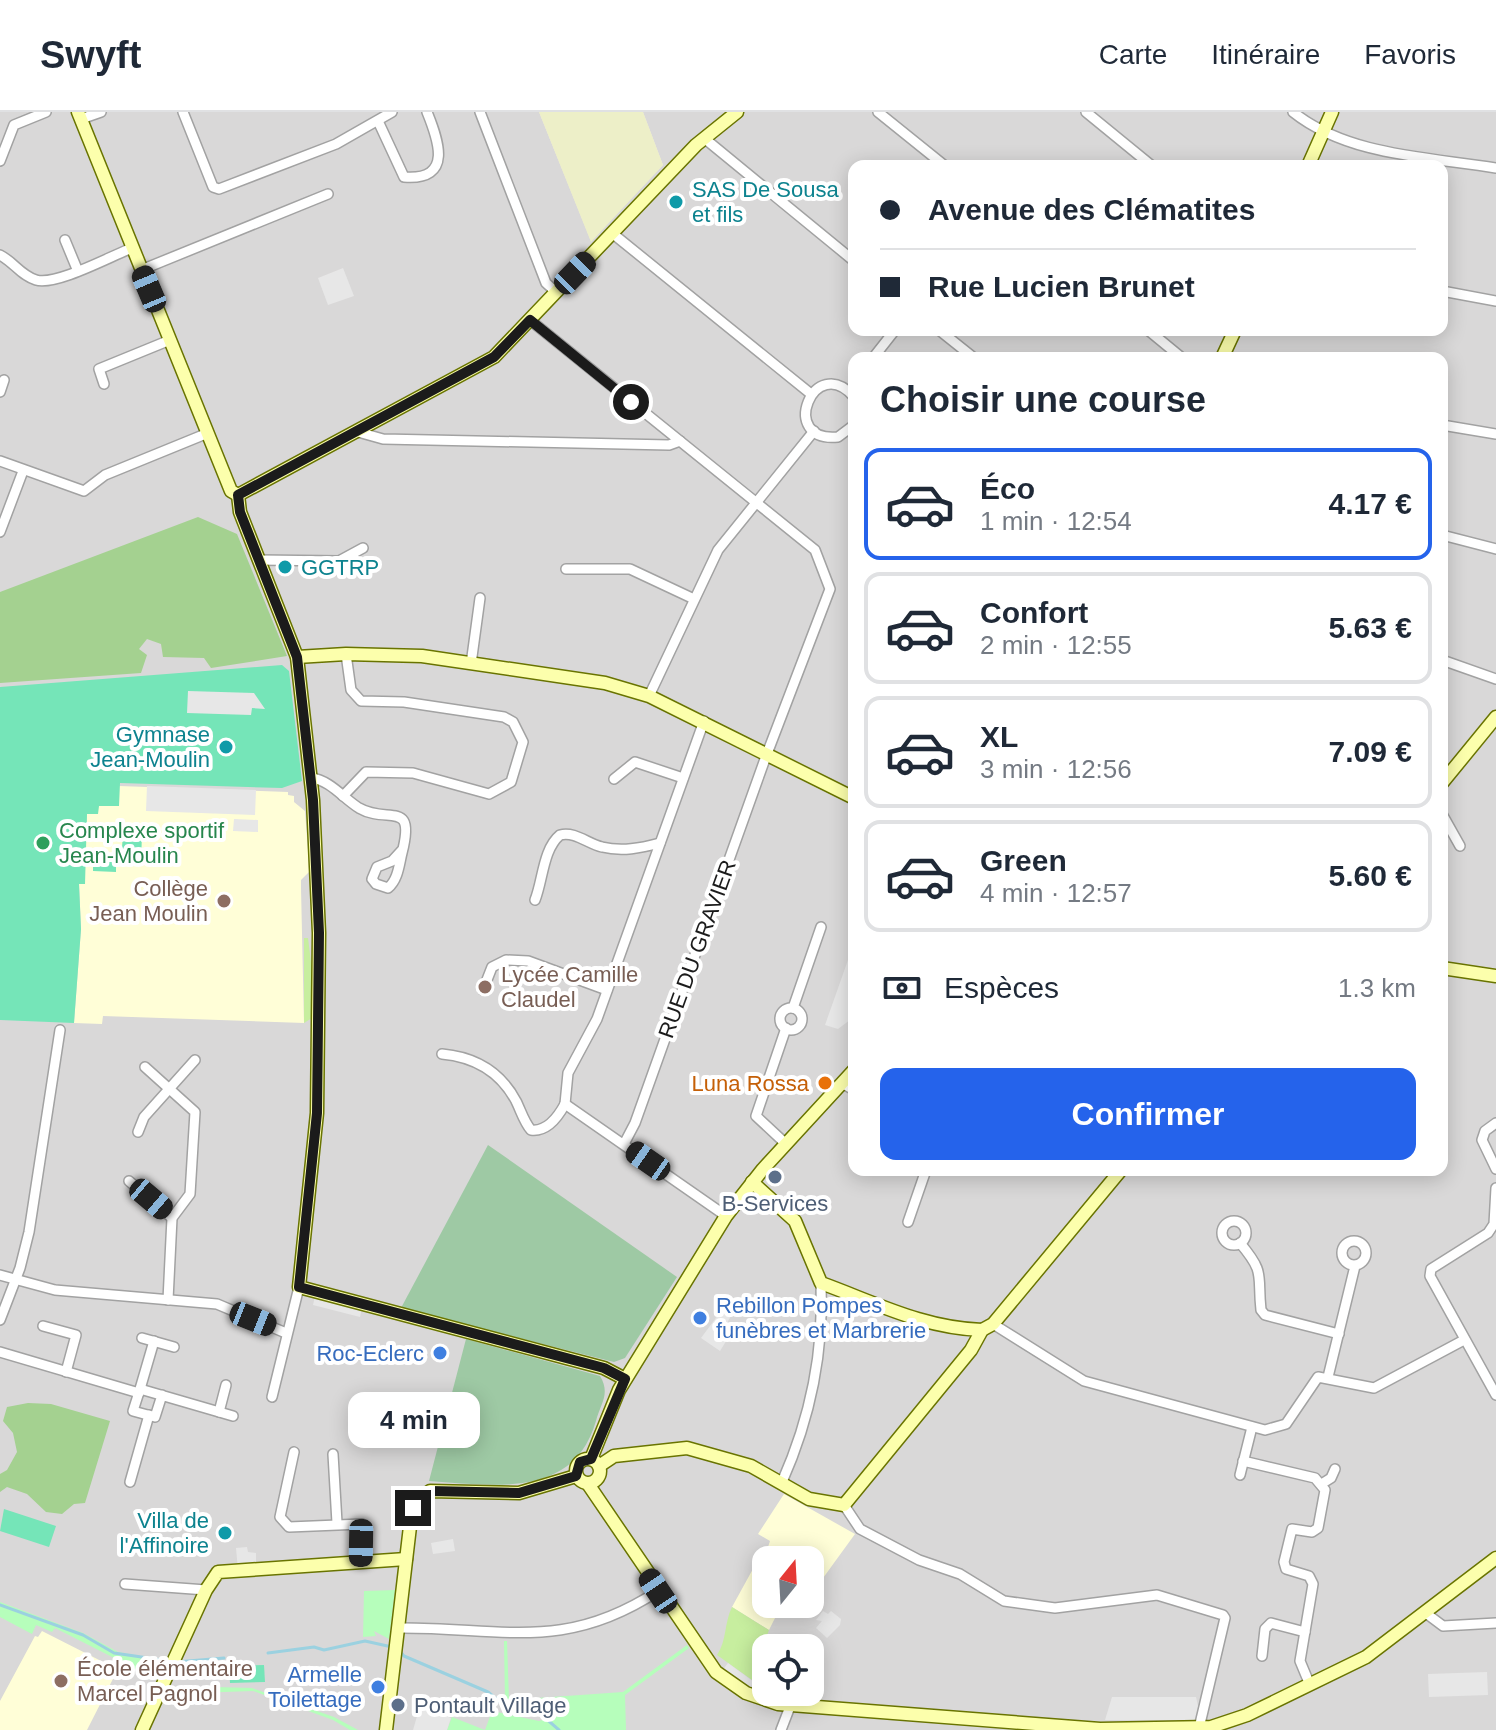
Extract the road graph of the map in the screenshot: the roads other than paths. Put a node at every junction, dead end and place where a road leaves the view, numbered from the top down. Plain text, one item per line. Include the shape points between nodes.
1 (46, 112) edge
2 (101, 112) edge
3 (183, 112) edge
4 (392, 112) edge
5 (427, 112) edge
6 (480, 112) edge
7 (737, 112) edge
8 (878, 112) edge
9 (1086, 112) edge
10 (1293, 112) edge
11 (1332, 112) edge
12 (79, 116) edge
13 (378, 121) junction
14 (1323, 133) junction
15 (704, 138) junction
16 (938, 160) edge
17 (1145, 160) edge
18 (1311, 160) edge
19 (0, 161) edge
20 (1496, 168) edge
21 (328, 194) dead end
22 (612, 233) junction
23 (65, 240) dead end
24 (132, 248) junction
25 (0, 255) edge
26 (848, 256) edge
27 (77, 269) junction
28 (141, 270) junction
29 (556, 292) junction
30 (1448, 292) edge
31 (1496, 301) edge
32 (530, 320) junction
33 (890, 336) edge
34 (946, 336) edge
35 (1155, 336) edge
36 (170, 340) junction
37 (878, 352) edge
38 (966, 352) edge
39 (1175, 352) edge
40 (4, 380) dead end
41 (104, 384) dead end
42 (848, 388) edge
43 (0, 392) edge
44 (811, 394) junction
45 (1448, 426) edge
46 (848, 430) edge
47 (814, 431) junction
48 (358, 432) junction
49 (208, 433) junction
50 (1496, 434) edge
51 (680, 441) junction
52 (0, 461) edge
53 (23, 471) junction
54 (238, 495) junction
55 (756, 502) junction
56 (0, 532) edge
57 (1448, 537) edge
58 (363, 548) dead end
59 (1496, 549) edge
60 (259, 560) junction
61 (566, 569) dead end
62 (480, 598) dead end
63 (694, 599) junction
64 (346, 654) junction
65 (297, 657) junction
66 (1448, 662) edge
67 (471, 664) junction
68 (1496, 679) edge
69 (649, 696) junction
70 (1496, 717) edge
71 (704, 721) junction
72 (767, 753) junction
73 (1448, 776) edge
74 (311, 778) junction
75 (683, 778) junction
76 (614, 779) dead end
77 (848, 795) edge
78 (343, 796) junction
79 (1448, 825) edge
80 (660, 843) junction
81 (1460, 846) dead end
82 (403, 849) dead end
83 (535, 900) dead end
84 (821, 927) dead end
85 (1448, 969) edge
86 (1496, 976) edge
87 (483, 990) dead end
88 (607, 990) junction
89 (793, 1008) junction
90 (786, 1028) junction
91 (60, 1030) dead end
92 (442, 1054) dead end
93 (195, 1060) dead end
94 (145, 1067) dead end
95 (848, 1076) edge
96 (842, 1083) junction
97 (848, 1086) edge
98 (170, 1089) junction
99 (565, 1104) junction
100 (1496, 1123) edge
101 (138, 1132) dead end
102 (624, 1144) junction
103 (786, 1144) junction
104 (1496, 1169) edge
105 (924, 1176) edge
106 (1116, 1176) edge
107 (129, 1181) dead end
108 (752, 1182) junction
109 (1496, 1188) edge
110 (726, 1216) junction
111 (172, 1218) junction
112 (908, 1222) dead end
113 (1240, 1243) dead end
114 (1355, 1266) dead end
115 (0, 1275) edge
116 (14, 1282) junction
117 (821, 1283) junction
118 (299, 1287) junction
119 (168, 1300) junction
120 (0, 1320) edge
121 (43, 1326) dead end
122 (988, 1327) junction
123 (286, 1333) junction
124 (1339, 1334) junction
125 (142, 1338) dead end
126 (1464, 1340) junction
127 (154, 1341) junction
128 (174, 1347) dead end
129 (0, 1352) edge
130 (66, 1372) junction
131 (1328, 1377) junction
132 (625, 1379) junction
133 (226, 1385) dead end
134 (139, 1391) junction
135 (162, 1395) junction
136 (1496, 1395) edge
137 (272, 1397) dead end
138 (219, 1412) junction
139 (149, 1415) junction
140 (233, 1416) dead end
141 (1252, 1427) junction
142 (294, 1452) dead end
143 (333, 1454) dead end
144 (1243, 1461) junction
145 (595, 1462) junction
146 (1335, 1469) dead end
147 (1240, 1475) dead end
148 (576, 1476) junction
149 (130, 1482) dead end
150 (782, 1482) junction
151 (1323, 1483) junction
152 (588, 1484) junction
153 (844, 1505) junction
154 (337, 1523) junction
155 (1496, 1558) edge
156 (406, 1559) junction
157 (361, 1562) junction
158 (125, 1584) dead end
159 (206, 1590) junction
160 (658, 1591) junction
161 (1427, 1614) junction
162 (1496, 1623) edge
163 (398, 1628) junction
164 (1305, 1632) junction
165 (1262, 1656) dead end
166 (1310, 1685) junction
167 (752, 1694) edge
168 (790, 1706) edge
169 (816, 1706) edge
170 (1200, 1724) edge
171 (142, 1730) edge
172 (386, 1730) edge
173 (781, 1730) edge

1 - 19 street via 14,125
2 - 12 street
3 - 13 street via 213,187 219,189 336,144
4 - 13 street
5 - 13 street via 440,157 417,178 404,177
6 - 29 street via 546,283
7 - 15 street
8 - 16 street
9 - 17 street
10 - 14 street
11 - 14 street
12 - 24 street
14 - 18 street
14 - 20 street
15 - 22 street
15 - 26 street
21 - 28 street
22 - 29 street
22 - 44 street
23 - 27 street
24 - 27 street
24 - 28 street
25 - 27 street via 20,274 39,281
28 - 36 street
29 - 32 street
30 - 31 street
32 - 48 street via 494,357
32 - 51 street, RUE DU GRAVIER
33 - 37 street
34 - 38 street
35 - 39 street
36 - 41 street via 99,369
36 - 49 street
40 - 43 street
42 - 44 street via 825,385
44 - 47 street via 805,409
45 - 50 street
46 - 47 street via 830,438
47 - 55 street
48 - 51 street via 383,439 669,445
48 - 54 street
49 - 53 street via 105,475 84,491
49 - 54 street via 231,491
51 - 55 street, RUE DU GRAVIER
52 - 53 street
53 - 56 street
54 - 60 street
55 - 63 street via 718,550
55 - 72 street, RUE DU GRAVIER via 815,550 830,589
57 - 59 street
58 - 60 street via 339,561
60 - 65 street
61 - 63 street via 630,569
62 - 67 street
63 - 69 street
64 - 65 street
64 - 67 street via 422,656
64 - 78 street via 351,690 361,701 504,717 513,722 523,742 511,782 489,794 413,773 366,772
65 - 74 street
66 - 68 street
67 - 69 street via 605,683
69 - 71 street
70 - 73 street
71 - 72 street
71 - 75 street
72 - 77 street
72 - 102 street, RUE DU GRAVIER
74 - 78 street
74 - 118 street via 319,1040 312,1177
75 - 76 street via 635,762
75 - 80 street
78 - 82 street via 361,810 402,818 408,830
79 - 81 street
80 - 83 street via 638,849 603,848 571,834 560,835 551,842
80 - 88 street
84 - 89 street
85 - 86 street
87 - 88 street via 492,967 515,959
88 - 99 street via 568,1073
89 - 90 street via 781,1013
89 - 90 street via 800,1012 801,1022
90 - 103 street via 756,1116
91 - 116 street via 29,1232
92 - 99 street via 466,1056 497,1075 531,1130 550,1124
93 - 98 street
94 - 98 street
95 - 96 street
96 - 97 street
96 - 103 street
98 - 101 street via 144,1117
98 - 111 street via 195,1112 190,1194
99 - 102 street
100 - 104 street via 1482,1140
102 - 110 street
103 - 108 street
105 - 112 street
106 - 122 street
107 - 111 street
108 - 110 street
108 - 117 street via 795,1221
109 - 126 street via 1494,1224 1488,1233 1431,1269
110 - 132 street
111 - 119 street
113 - 124 street via 1257,1263 1265,1315
114 - 124 street
115 - 116 street
116 - 119 street
116 - 120 street
117 - 122 street via 936,1326
117 - 150 street via 816,1374 801,1437
118 - 123 street
118 - 132 street via 604,1368
119 - 123 street via 217,1304
121 - 130 street via 76,1335
122 - 141 street via 1084,1381
122 - 153 street
123 - 137 street
124 - 131 street
125 - 127 street
126 - 131 street via 1374,1388
126 - 136 street
127 - 128 street
127 - 134 street
129 - 130 street
130 - 134 street
131 - 141 street via 1312,1382 1286,1424 1265,1430
132 - 145 street
133 - 138 street
134 - 135 street
134 - 139 street via 133,1411
135 - 138 street
135 - 139 street via 155,1417
138 - 140 street
139 - 149 street
141 - 144 street
142 - 154 street via 280,1517 284,1524
143 - 154 street
144 - 147 street
144 - 151 street
145 - 148 street via 580,1462
145 - 150 street via 687,1448 733,1459
145 - 152 street via 598,1478
146 - 151 street
148 - 152 street
148 - 156 street via 519,1493 430,1491 413,1508
150 - 153 street via 809,1499
151 - 164 street via 1318,1528 1292,1529 1284,1562 1286,1569 1309,1576 1313,1584
152 - 160 street
153 - 170 street via 856,1525 870,1535 960,1574 1004,1601 1055,1608 1157,1595 1218,1612 1225,1618
154 - 157 street via 362,1524
155 - 161 street
156 - 157 street
156 - 163 street
157 - 159 street via 222,1571
158 - 159 street
159 - 171 street
160 - 163 street via 593,1624 545,1634
160 - 167 street via 723,1679
161 - 162 street via 1443,1626
161 - 166 street via 1366,1657
163 - 172 street
164 - 165 street via 1271,1623 1265,1629
164 - 166 street via 1300,1661
166 - 170 street via 1234,1720
168 - 173 street
169 - 170 street via 1100,1729

